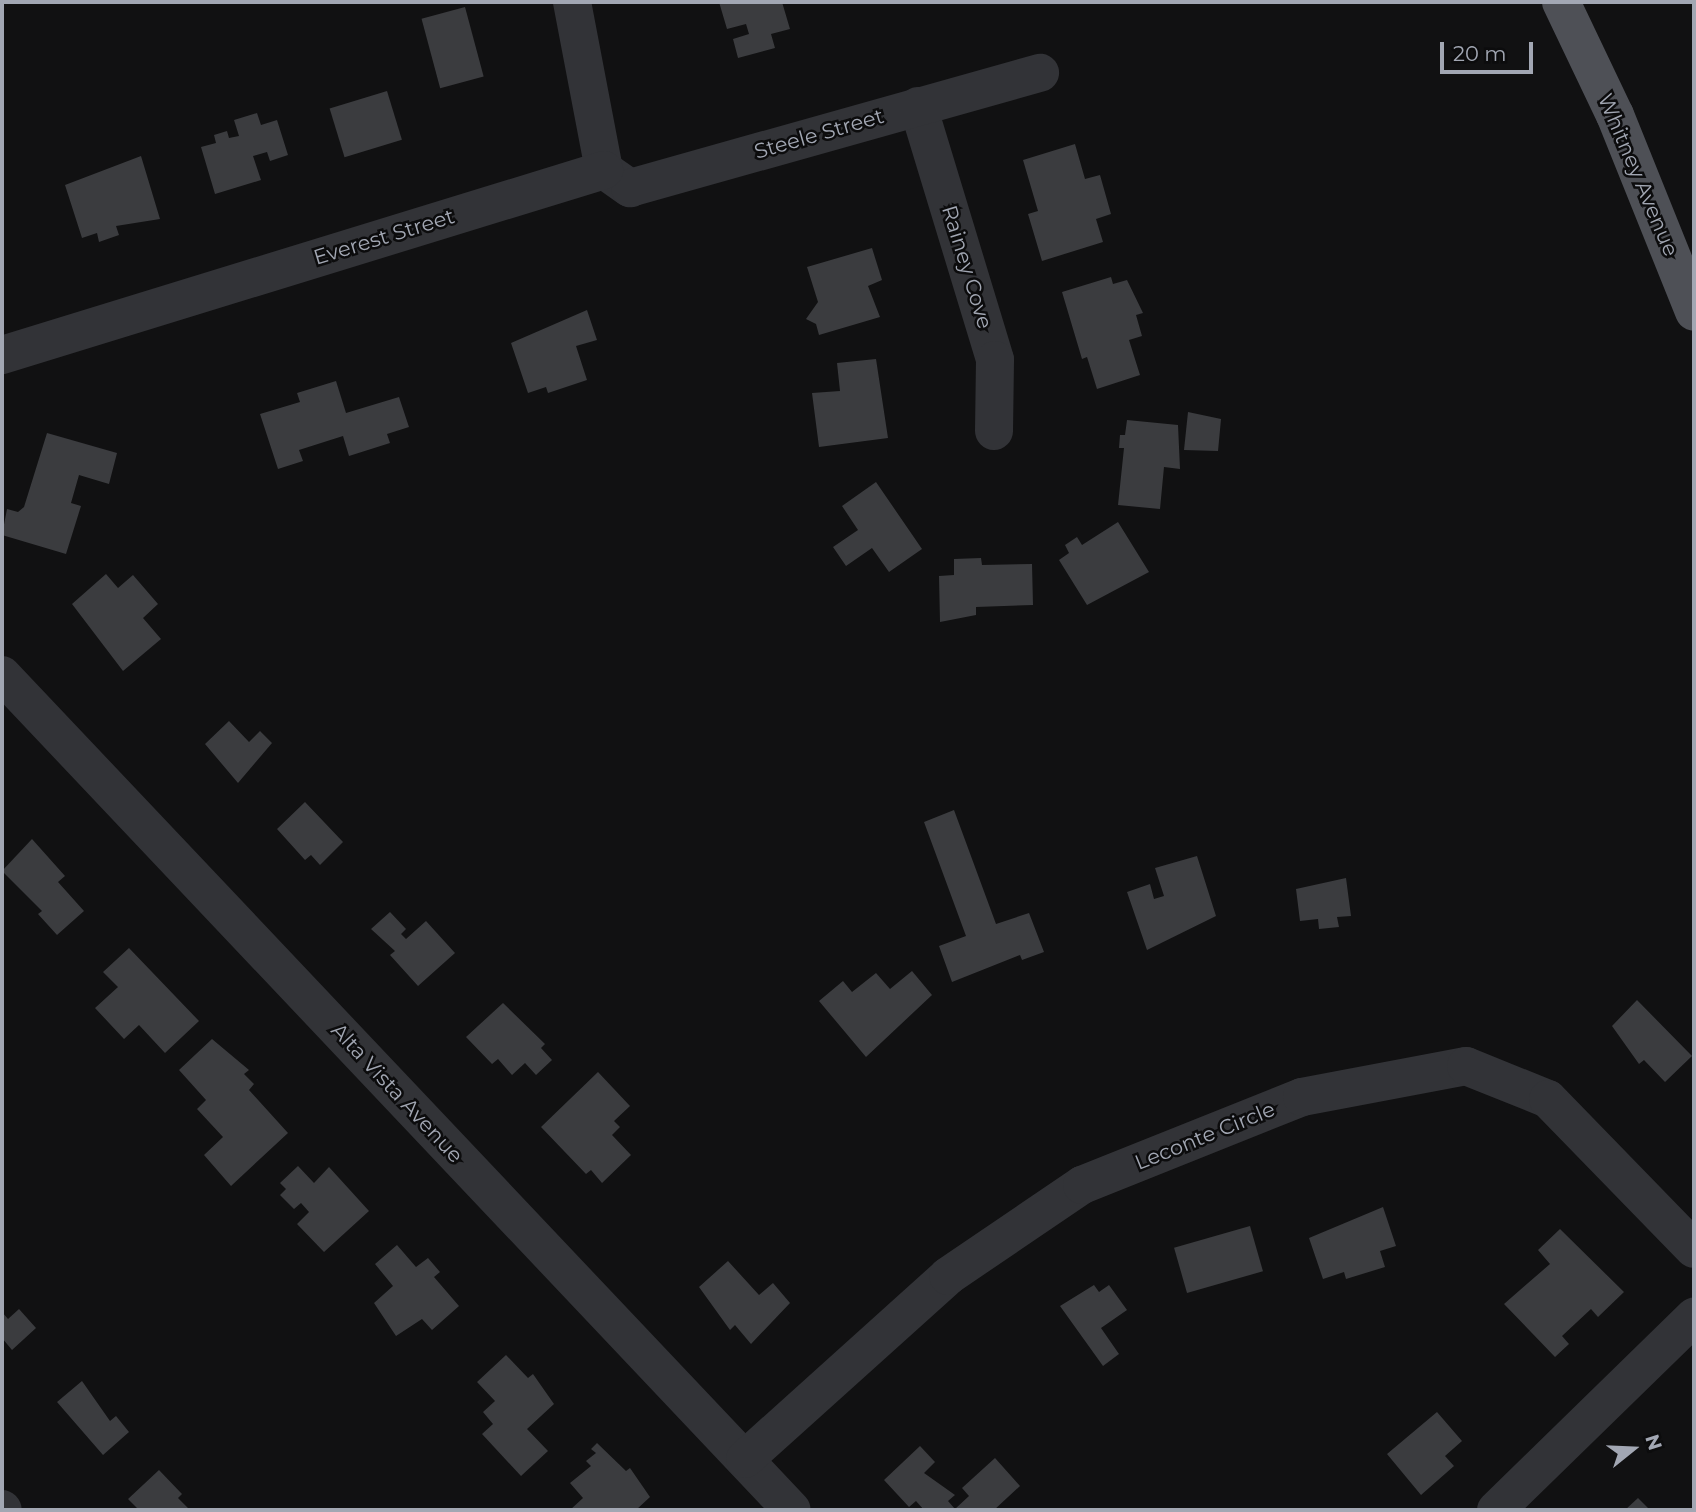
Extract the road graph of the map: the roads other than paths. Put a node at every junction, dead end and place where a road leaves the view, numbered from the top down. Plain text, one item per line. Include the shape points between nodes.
1 (572, 2) edge
2 (1561, 2) edge
3 (1040, 73) dead end
4 (918, 106) junction
5 (604, 170) junction
6 (1694, 312) edge
7 (2, 355) edge
8 (994, 431) dead end
9 (2, 676) edge
10 (1694, 1248) edge
11 (1694, 1317) edge
12 (745, 1459) junction
13 (792, 1510) edge
14 (1496, 1510) edge

1 - 5 street
2 - 6 main road, Whitney Avenue via 1615,115
3 - 4 street, Steele Street
4 - 5 street, Steele Street via 630,188
4 - 8 street, Rainey Cove via 995,360
5 - 7 street, Everest Street
9 - 12 street, Alta Vista Avenue
10 - 12 street, Leconte Circle via 1548,1099 1466,1066 1303,1097 1082,1185 948,1276
11 - 14 street
12 - 13 street, Alta Vista Avenue

